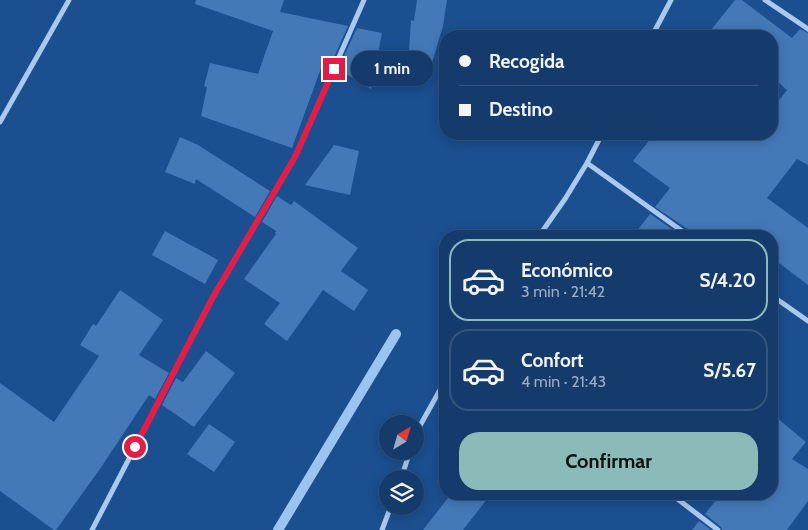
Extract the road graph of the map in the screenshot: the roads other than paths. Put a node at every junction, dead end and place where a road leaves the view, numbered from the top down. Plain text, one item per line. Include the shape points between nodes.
1 (69, 0) edge
2 (364, 0) edge
3 (671, 0) edge
4 (765, 0) edge
5 (808, 29) edge
6 (655, 30) edge
7 (0, 122) edge
8 (599, 140) edge
9 (586, 163) junction
10 (543, 230) edge
11 (681, 230) edge
12 (778, 300) edge
13 (808, 321) edge
14 (439, 392) edge
15 (424, 418) edge
16 (679, 500) edge
17 (388, 515) edge
18 (92, 530) edge
19 (382, 530) edge
20 (718, 530) edge

1 - 7 street
2 - 18 street via 296,155 213,297
3 - 6 street
4 - 5 street
8 - 9 street
9 - 10 street
9 - 11 street
12 - 13 street
14 - 15 street
16 - 20 street
17 - 19 street

